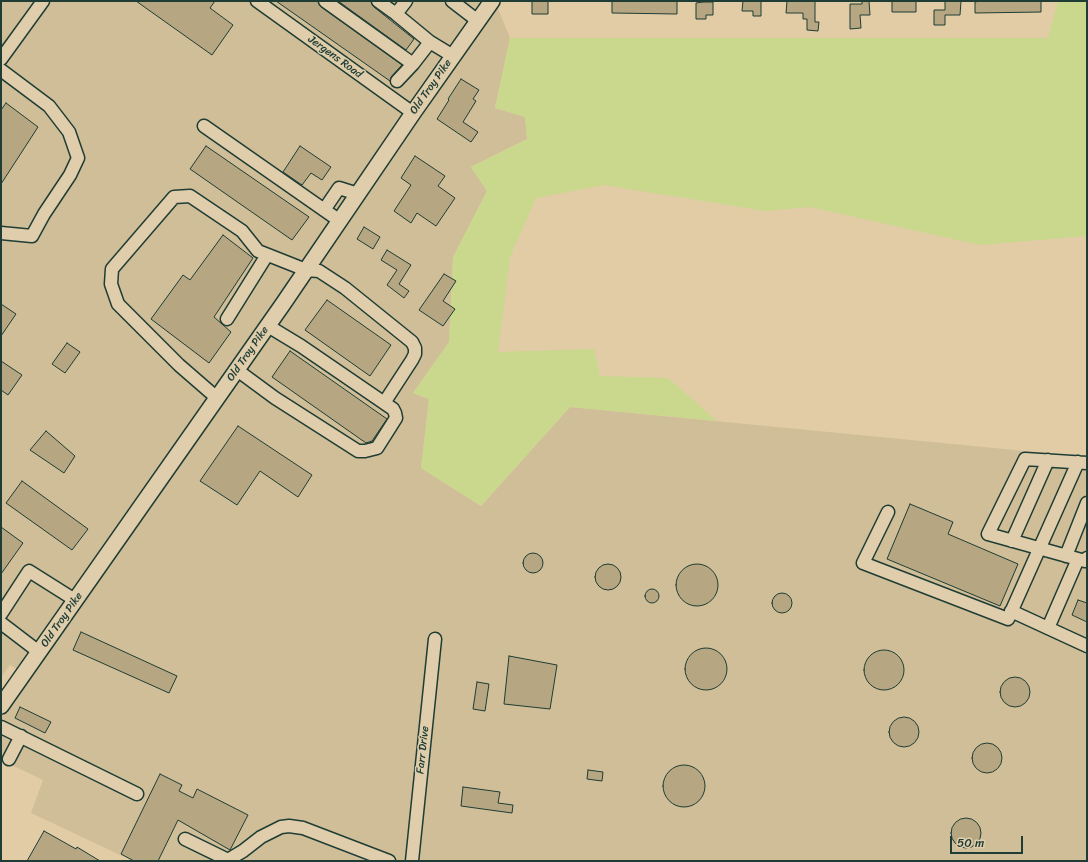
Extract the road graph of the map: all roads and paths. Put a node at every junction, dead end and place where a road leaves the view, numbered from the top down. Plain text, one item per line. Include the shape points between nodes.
1 (43, 1) edge
2 (256, 1) edge
3 (325, 1) edge
4 (378, 1) edge
5 (406, 1) edge
6 (452, 1) edge
7 (492, 1) edge
8 (396, 14) junction
9 (478, 21) junction
10 (430, 42) junction
11 (454, 56) junction
12 (1, 59) edge
13 (413, 64) junction
14 (1, 70) edge
15 (397, 81) dead end
16 (413, 113) junction
17 (204, 126) dead end
18 (358, 194) junction
19 (324, 210) junction
20 (340, 221) junction
21 (1, 233) edge
22 (267, 255) junction
23 (306, 270) junction
24 (227, 319) dead end
25 (268, 326) junction
26 (237, 370) junction
27 (217, 398) junction
28 (384, 403) junction
29 (1048, 460) junction
30 (1083, 462) edge
31 (1087, 503) edge
32 (888, 512) dead end
33 (1012, 541) junction
34 (1039, 548) junction
35 (1066, 556) junction
36 (1082, 558) edge
37 (75, 600) junction
38 (1011, 611) junction
39 (1, 614) edge
40 (1, 623) edge
41 (1048, 628) junction
42 (435, 639) dead end
43 (1087, 646) edge
44 (39, 652) junction
45 (1, 706) edge
46 (1, 727) edge
47 (21, 736) junction
48 (9, 759) dead end
49 (137, 794) dead end
50 (185, 839) dead end
51 (389, 861) edge
52 (412, 861) edge

1 - 12 street
2 - 16 street, Jergens Road
3 - 13 street
4 - 8 street
5 - 8 street
6 - 9 street
7 - 9 main road, Old Troy Pike
8 - 10 street
9 - 11 main road, Old Troy Pike
10 - 11 street
10 - 13 street
11 - 16 main road, Old Troy Pike
13 - 15 street
14 - 21 street via 49,106 69,132 78,158 32,236
16 - 18 main road, Old Troy Pike
17 - 19 street
18 - 19 street via 339,188
18 - 20 main road, Old Troy Pike
19 - 20 street
20 - 23 main road, Old Troy Pike
22 - 23 street
22 - 24 street
22 - 27 street via 258,251 242,231 190,196 174,197 112,269 111,284 118,304 179,365
23 - 25 main road, Old Troy Pike
23 - 28 street via 319,271 345,288 412,342 415,354
25 - 26 main road, Old Troy Pike
25 - 28 street
26 - 27 main road, Old Troy Pike
26 - 28 street via 275,398 358,450 377,448 396,418 393,409
27 - 37 main road, Old Troy Pike
29 - 30 street
29 - 33 street
29 - 33 street via 1025,459 988,534
30 - 34 street
31 - 35 street
32 - 38 street via 863,563 1008,619
33 - 34 street
34 - 35 street
34 - 38 street
35 - 36 street
36 - 41 street
37 - 39 street via 29,571
37 - 44 main road, Old Troy Pike
38 - 41 street
40 - 44 street
41 - 43 street
42 - 52 street, Farr Drive
44 - 45 main road, Old Troy Pike
46 - 47 street
47 - 48 street
47 - 49 street
50 - 51 street via 228,860 261,837 289,826 302,828

